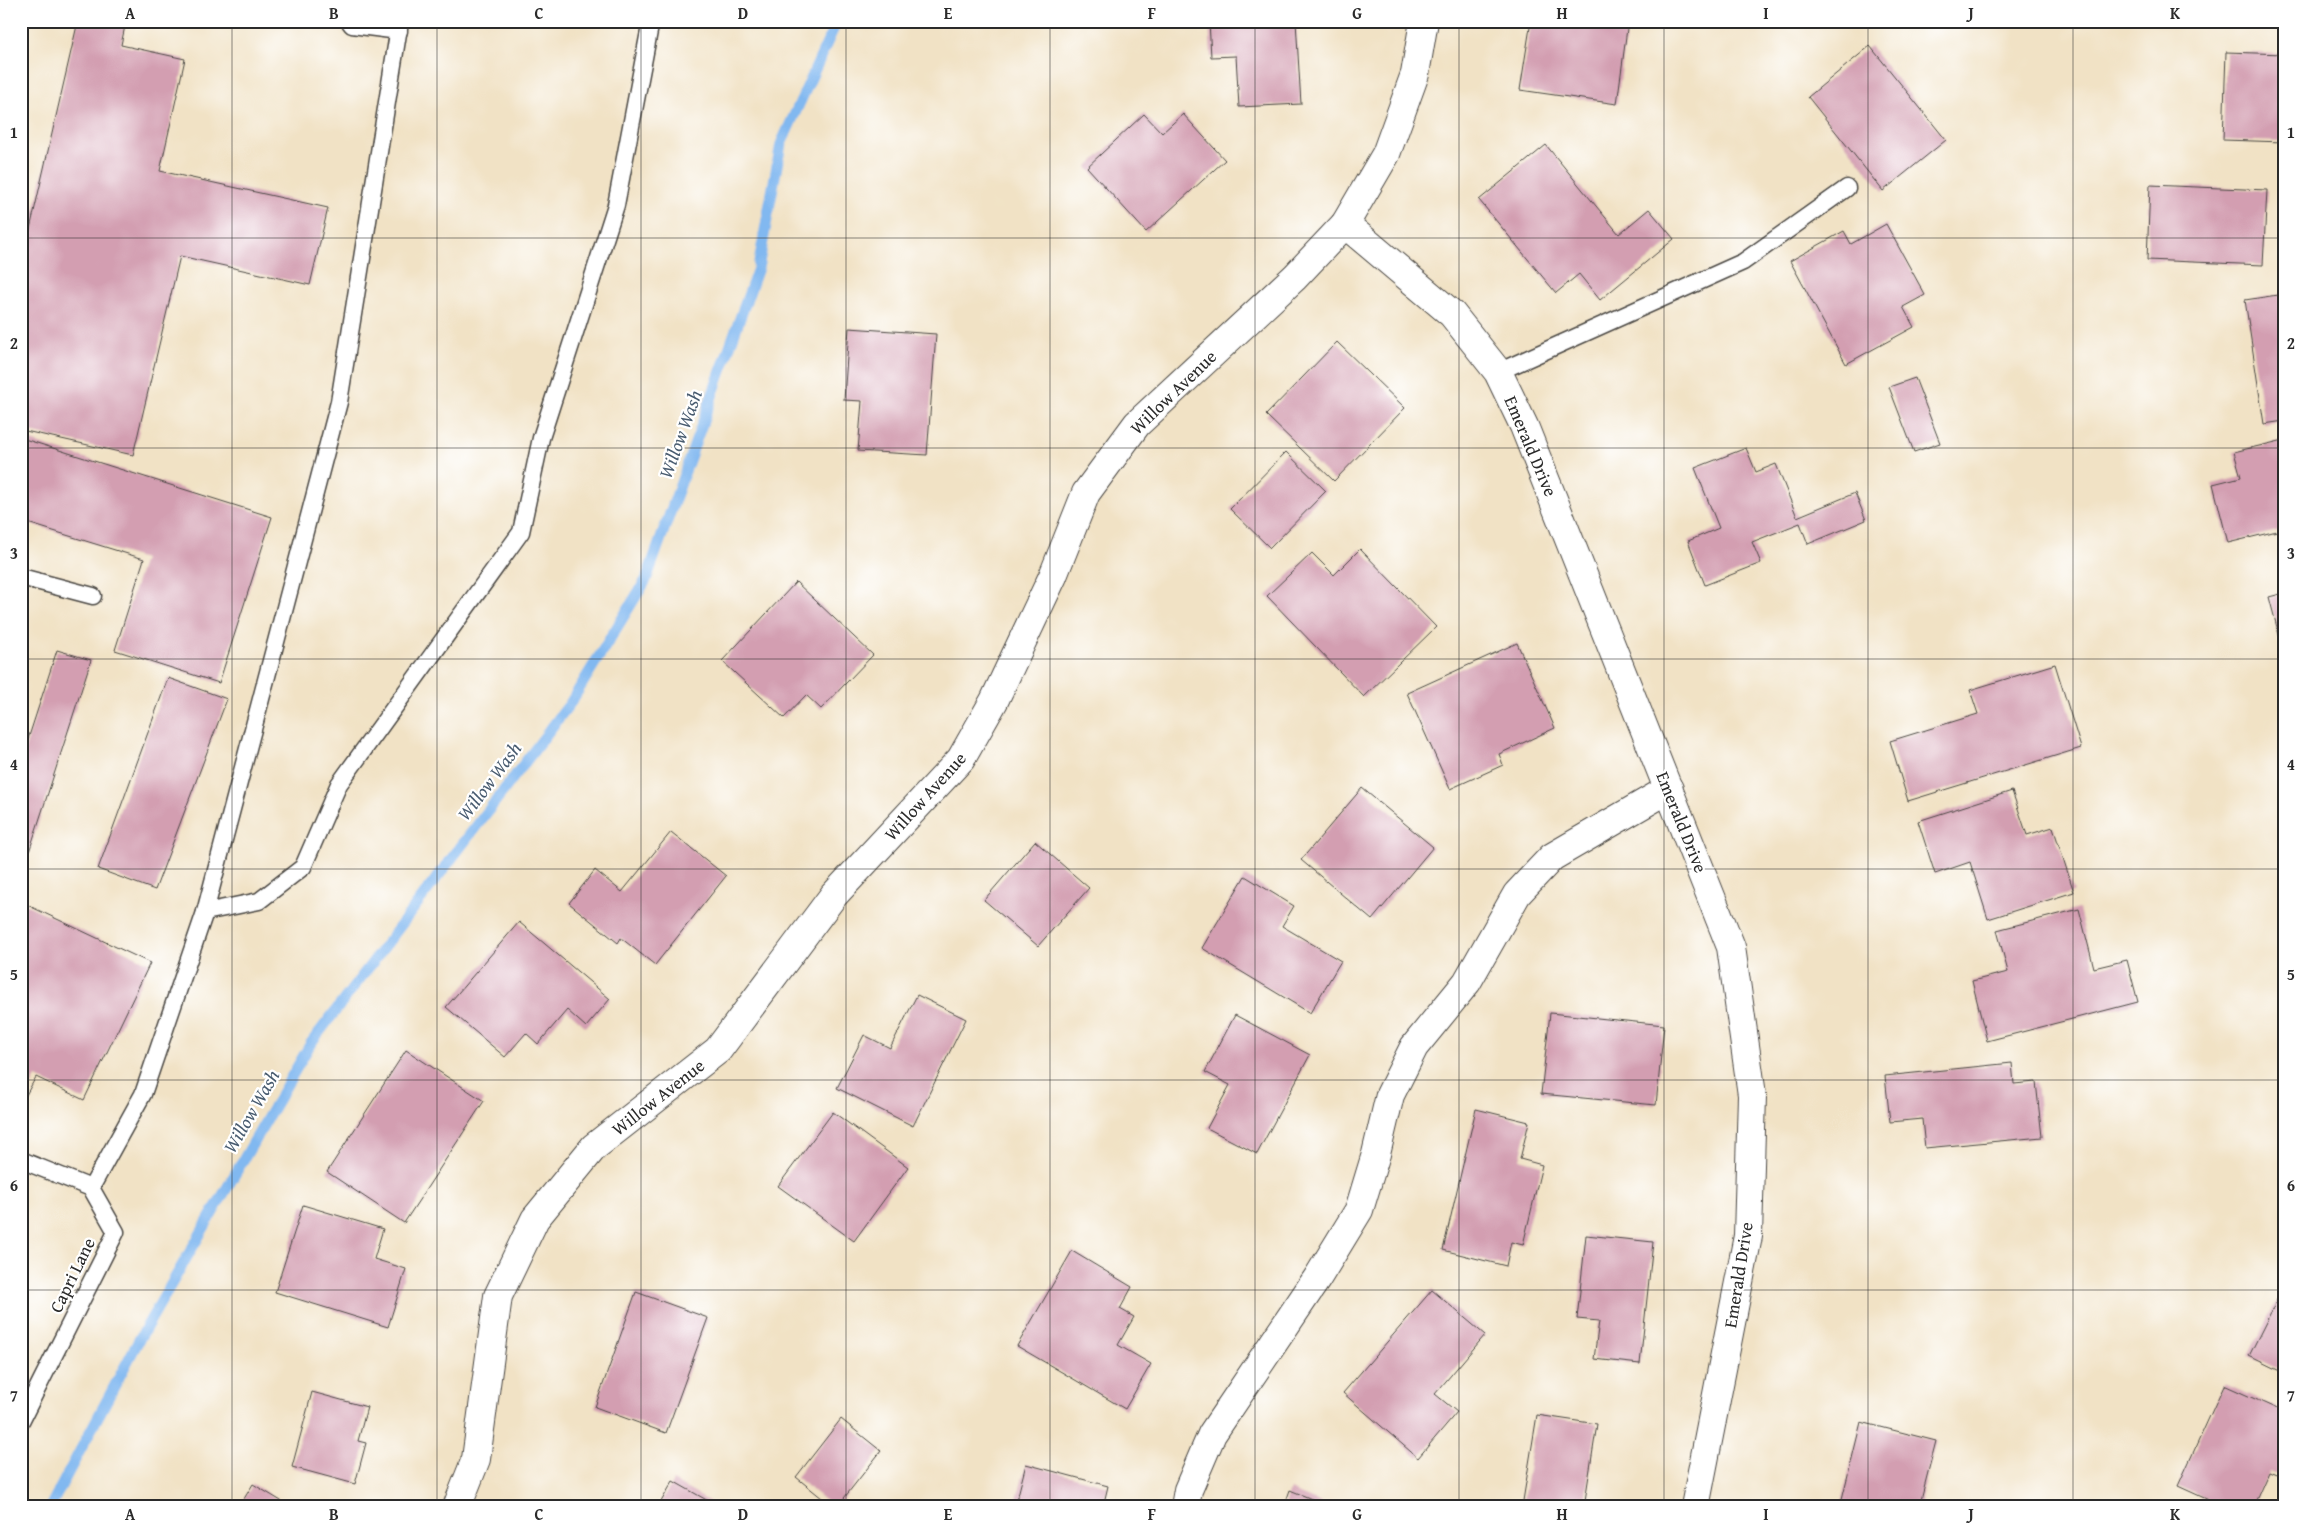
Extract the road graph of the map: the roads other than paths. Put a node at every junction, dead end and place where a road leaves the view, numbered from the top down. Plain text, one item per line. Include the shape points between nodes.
1 (349, 21) edge
2 (651, 21) edge
3 (1424, 21) edge
4 (399, 26) edge
5 (1847, 188) dead end
6 (1345, 224) junction
7 (1498, 372) junction
8 (21, 577) edge
9 (93, 596) dead end
10 (1669, 789) junction
11 (205, 912) junction
12 (21, 1160) edge
13 (91, 1188) junction
14 (21, 1421) edge
15 (457, 1507) edge
16 (1185, 1507) edge
17 (1695, 1507) edge

1 - 4 lane via 352,25
2 - 11 lane via 616,205 541,438 521,532 339,784 303,867 259,900
3 - 6 street, Willow Avenue via 1415,74 1386,154
4 - 11 lane via 339,402
5 - 7 lane via 1743,262
6 - 7 street, Emerald Drive via 1452,314
6 - 15 street, Willow Avenue via 1295,277 1137,424 1086,493 1049,585 994,701 961,759 834,895 718,1050 594,1147 535,1219 498,1296 476,1459
7 - 10 street, Emerald Drive via 1524,426
8 - 9 lane
10 - 16 street via 1552,857 1517,894 1467,982 1414,1047 1390,1095 1359,1210 1212,1434 1188,1490
10 - 17 street, Emerald Drive via 1731,947 1752,1094 1748,1236
11 - 13 lane via 143,1094
12 - 13 lane
13 - 14 lane, Capri Lane via 116,1232

